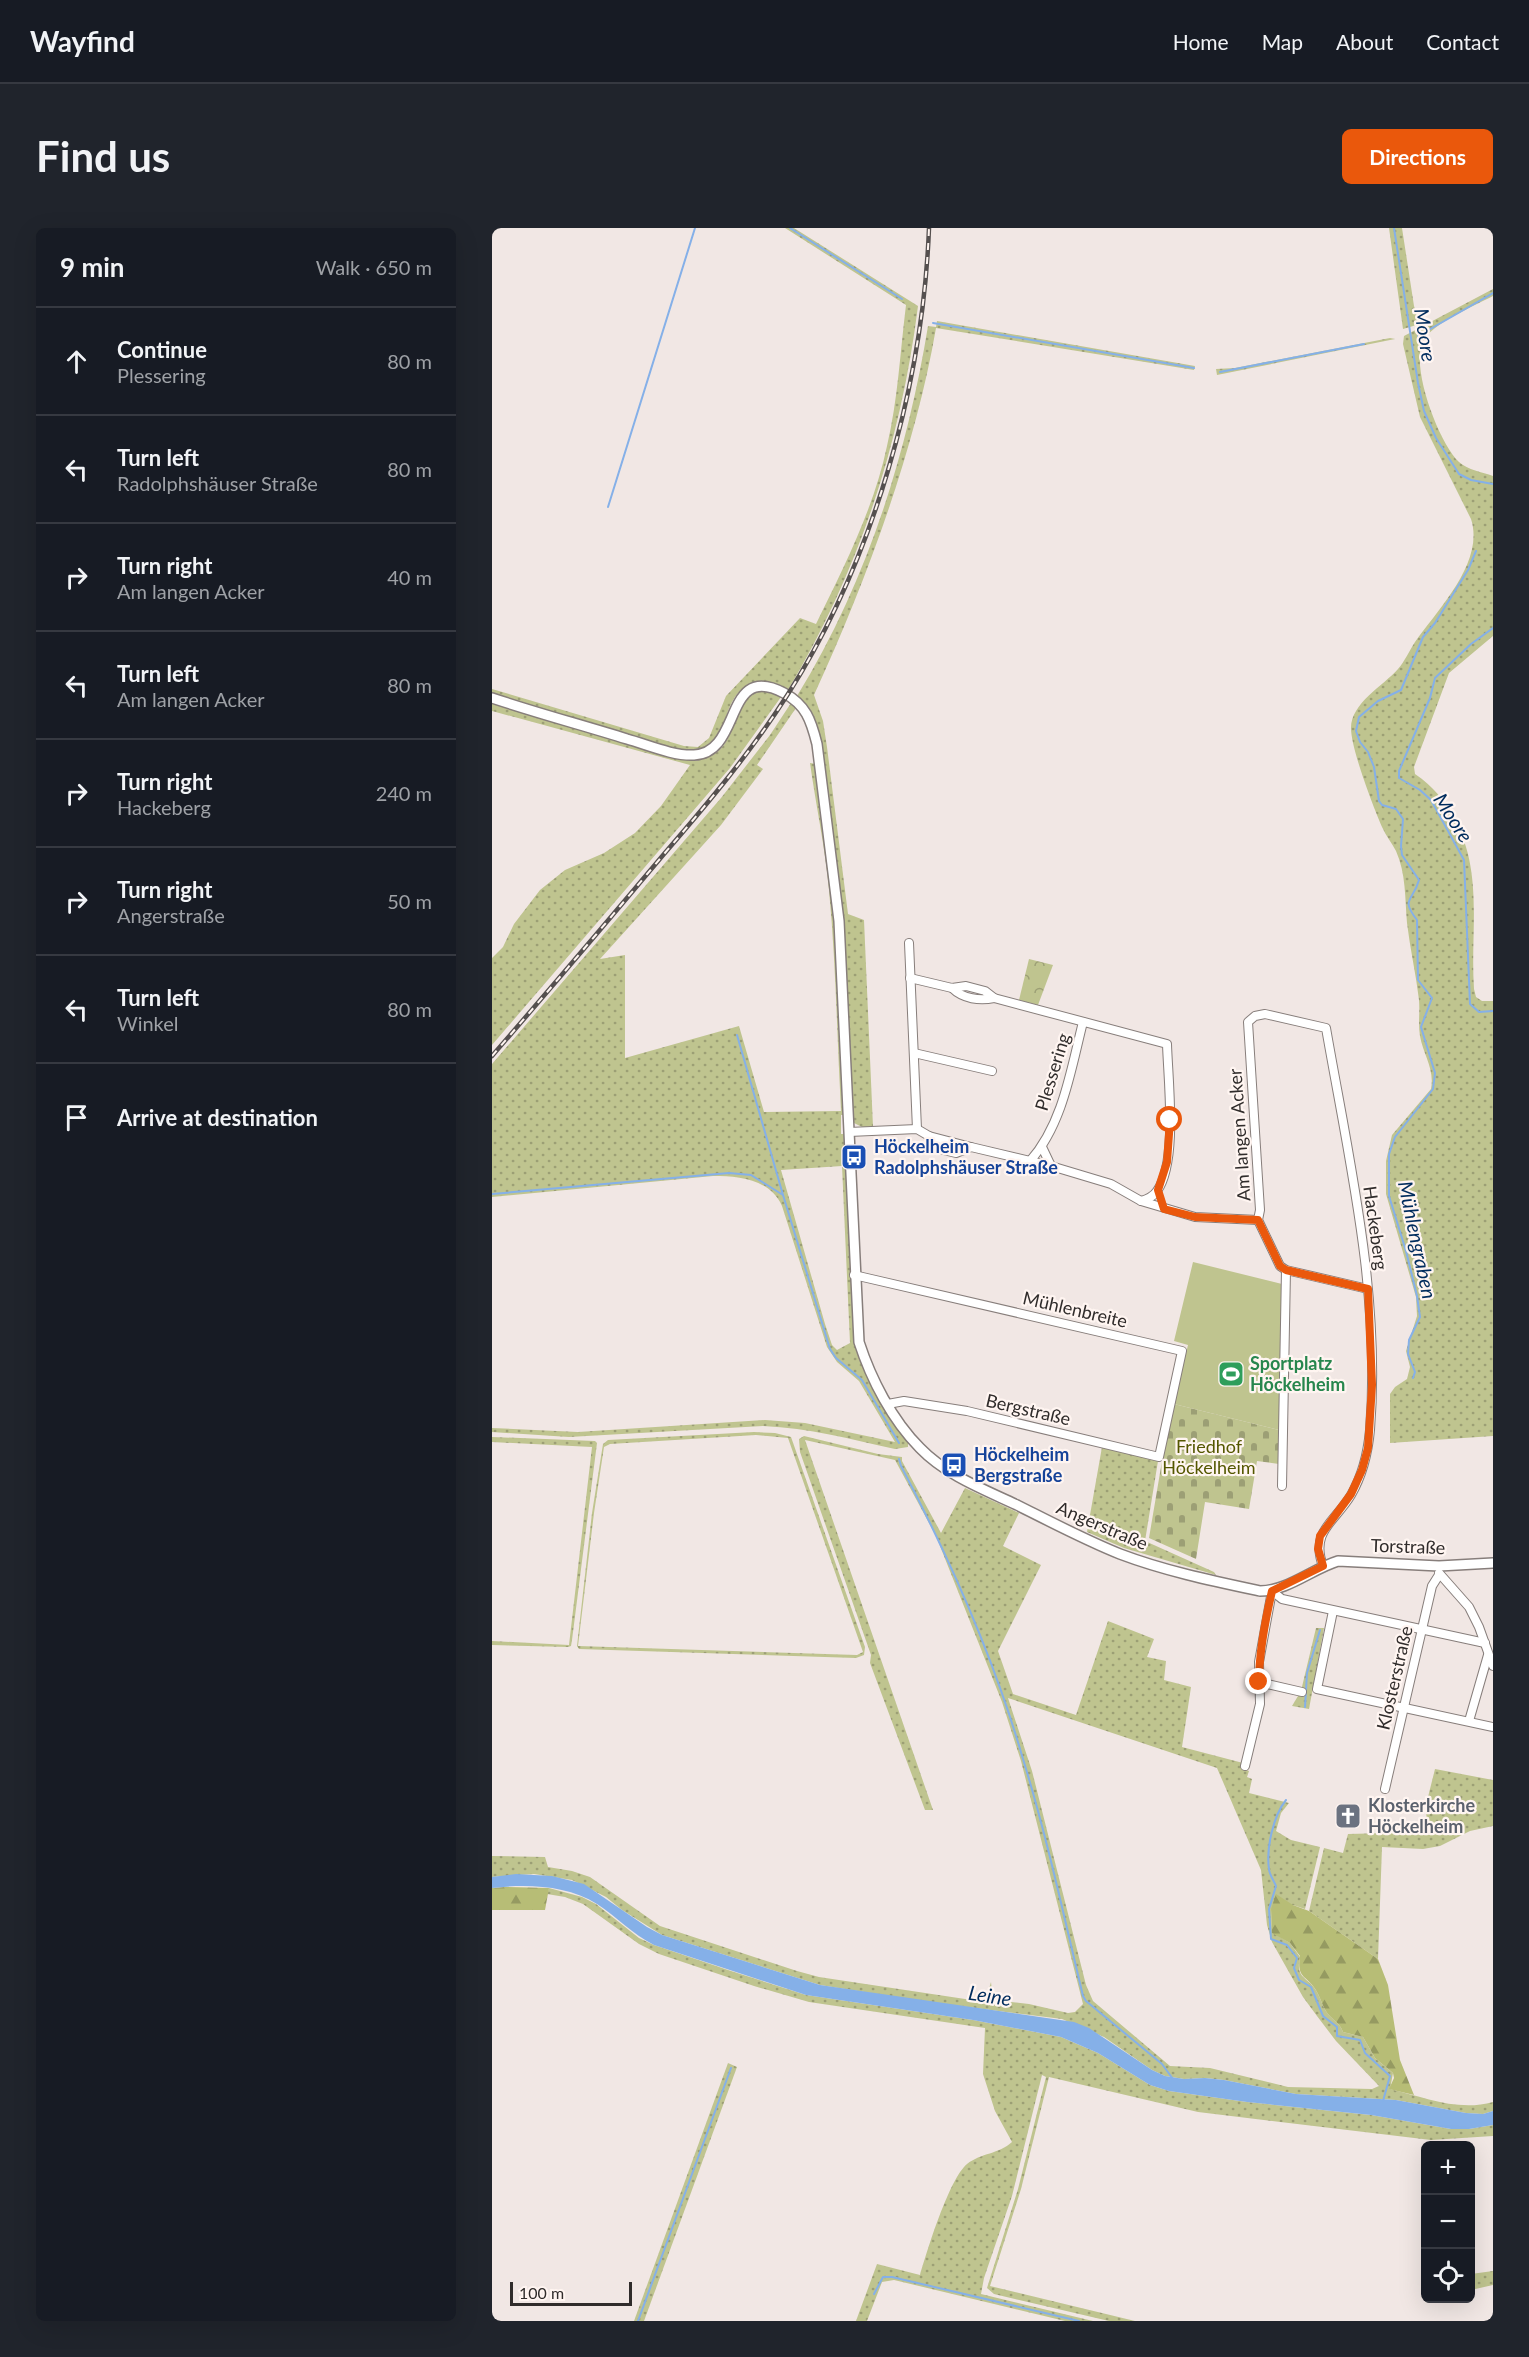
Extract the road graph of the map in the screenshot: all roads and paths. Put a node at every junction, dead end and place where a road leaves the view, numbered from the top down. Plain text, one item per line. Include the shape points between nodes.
1 (492, 698) edge
2 (909, 943) dead end
3 (910, 978) junction
4 (1255, 1016) joint
5 (1083, 1022) junction
6 (914, 1053) junction
7 (992, 1071) dead end
8 (917, 1129) junction
9 (849, 1132) junction
10 (1042, 1147) junction
11 (1030, 1161) junction
12 (1051, 1166) junction
13 (1158, 1190) junction
14 (1141, 1201) junction
15 (1164, 1209) junction
16 (1258, 1220) junction
17 (1286, 1270) junction
18 (854, 1275) junction
19 (1368, 1289) junction
20 (888, 1404) junction
21 (1159, 1457) joint
22 (1282, 1486) dead end
23 (1493, 1563) edge
24 (1323, 1566) junction
25 (1439, 1571) junction
26 (1272, 1591) junction
27 (1333, 1611) junction
28 (1422, 1630) junction
29 (1485, 1643) junction
30 (1488, 1656) junction
31 (1493, 1666) edge
32 (1259, 1682) junction
33 (1302, 1692) dead end
34 (1404, 1707) junction
35 (1469, 1721) junction
36 (1493, 1726) edge
37 (1245, 1766) dead end
38 (1385, 1789) dead end

1 - 9 street, Angerstraße via 691,756 701,755 719,744 738,701 749,690 774,688 801,704 811,719 817,744 835,880
2 - 3 street
3 - 5 street via 952,988 966,986 994,998
3 - 6 street
4 - 16 street, Am langen Acker via 1248,1022
4 - 19 street, Hackeberg via 1265,1014 1326,1028
5 - 10 street, Plessering via 1063,1100
5 - 13 street, Plessering via 1167,1044 1170,1120 1167,1162
6 - 7 street
6 - 8 street
8 - 9 street
8 - 11 street via 939,1149 956,1153 971,1147
9 - 18 street, Angerstraße
10 - 11 street, Plessering
10 - 12 street
11 - 12 street
12 - 14 street via 1111,1184
13 - 14 street
13 - 15 street
14 - 15 street
15 - 16 street via 1195,1217
16 - 17 street, Am langen Acker via 1280,1266
17 - 19 street
17 - 22 street
18 - 20 street, Angerstraße via 859,1342
18 - 21 street, Mühlenbreite via 1182,1351
19 - 24 street, Hackeberg via 1372,1385 1368,1448 1351,1494 1320,1536 1318,1549
20 - 21 street, Bergstraße via 904,1401 967,1411
20 - 26 street, Angerstraße via 921,1450 988,1492 1119,1554 1178,1572
23 - 25 street, Torstraße
24 - 25 street, Torstraße via 1353,1561
24 - 26 street
25 - 28 street, Klosterstraße
25 - 29 street via 1469,1607
26 - 27 street via 1282,1599
26 - 32 street
27 - 28 street
27 - 34 street via 1317,1689
28 - 29 street
28 - 34 street, Klosterstraße
29 - 30 street
30 - 31 street
30 - 35 street
32 - 33 street
32 - 37 street via 1260,1704
34 - 35 street
34 - 38 street, Klosterstraße
35 - 36 street

